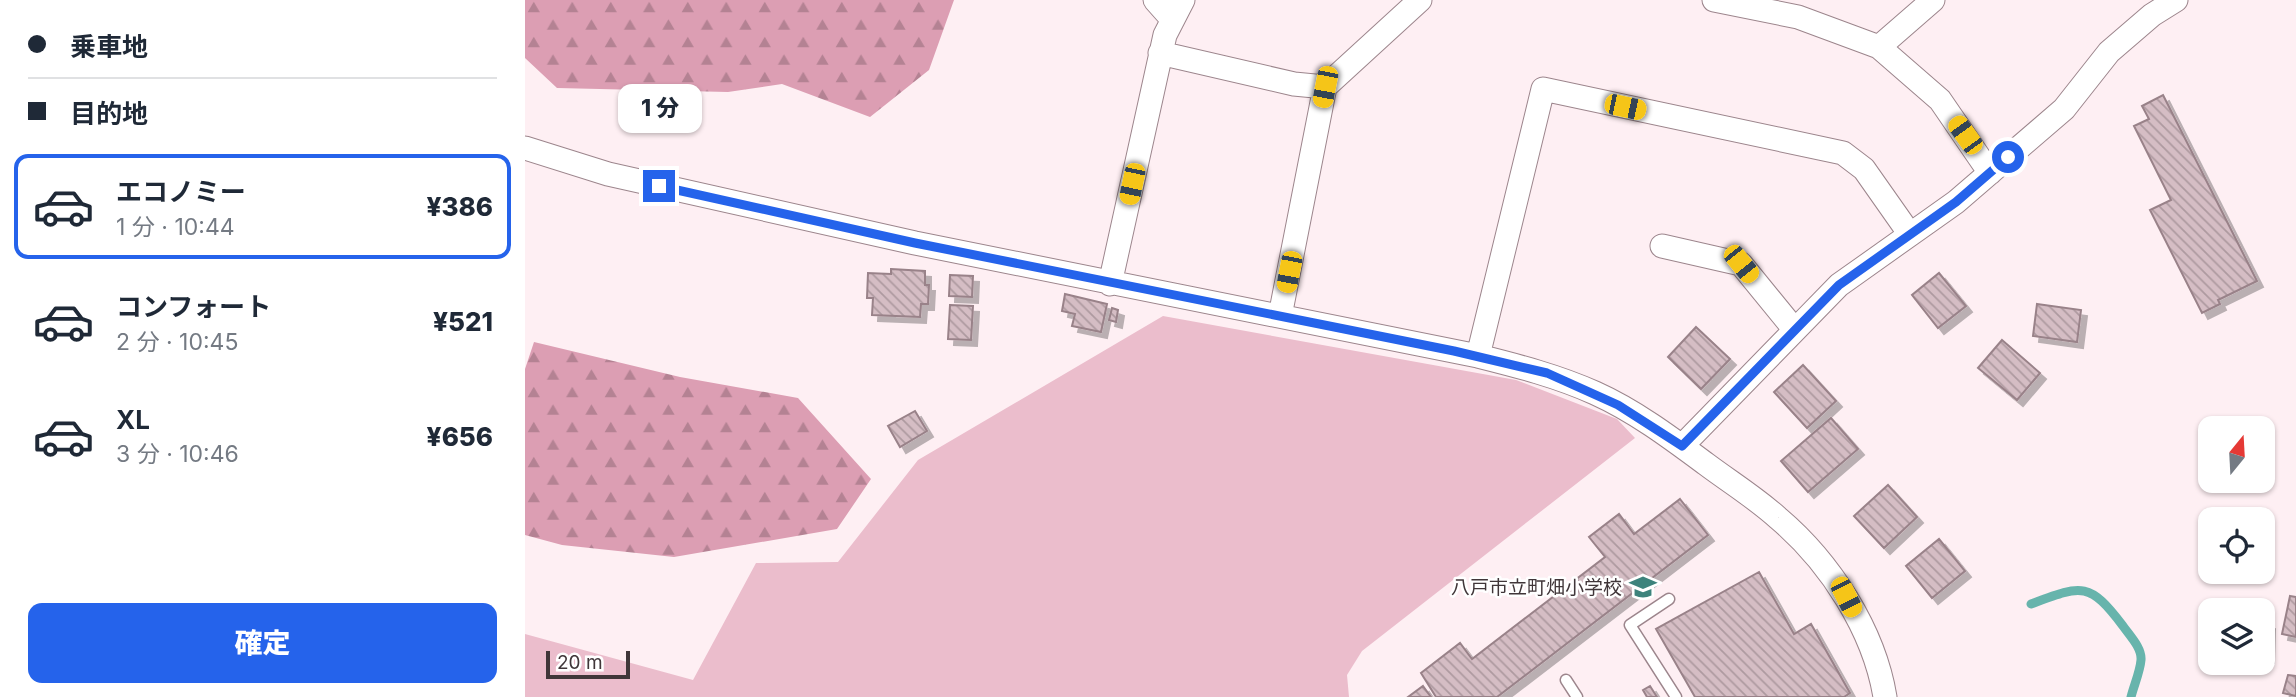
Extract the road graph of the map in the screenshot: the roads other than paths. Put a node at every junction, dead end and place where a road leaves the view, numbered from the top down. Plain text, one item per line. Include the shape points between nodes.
1 (1155, 0) edge
2 (1420, 0) edge
3 (1714, 0) edge
4 (1933, 0) edge
5 (2176, 0) edge
6 (1177, 9) edge
7 (1879, 47) junction
8 (1160, 53) junction
9 (1325, 87) junction
10 (525, 148) edge
11 (1990, 173) junction
12 (1909, 233) junction
13 (1661, 246) dead end
14 (1110, 284) junction
15 (1280, 316) junction
16 (1794, 329) junction
17 (1478, 356) junction
18 (1682, 446) junction
19 (1669, 599) dead end
20 (1566, 680) dead end
21 (1577, 697) edge
22 (1676, 697) edge
23 (1885, 697) edge

1 - 6 street
2 - 9 street
3 - 7 street via 1798,17
4 - 7 street
5 - 11 street via 2109,52 2063,109
6 - 8 street
7 - 11 street via 1940,100
8 - 9 street
8 - 14 street
9 - 15 street
10 - 14 street via 622,177
11 - 12 street
12 - 16 street via 1839,285
12 - 17 street via 1864,169 1843,153 1543,89
13 - 16 street via 1741,264
14 - 15 street
15 - 17 street
16 - 18 street
17 - 18 street via 1547,373 1596,393
18 - 23 street via 1779,518 1813,553 1846,597 1868,642
19 - 22 lane via 1630,625
20 - 21 lane

